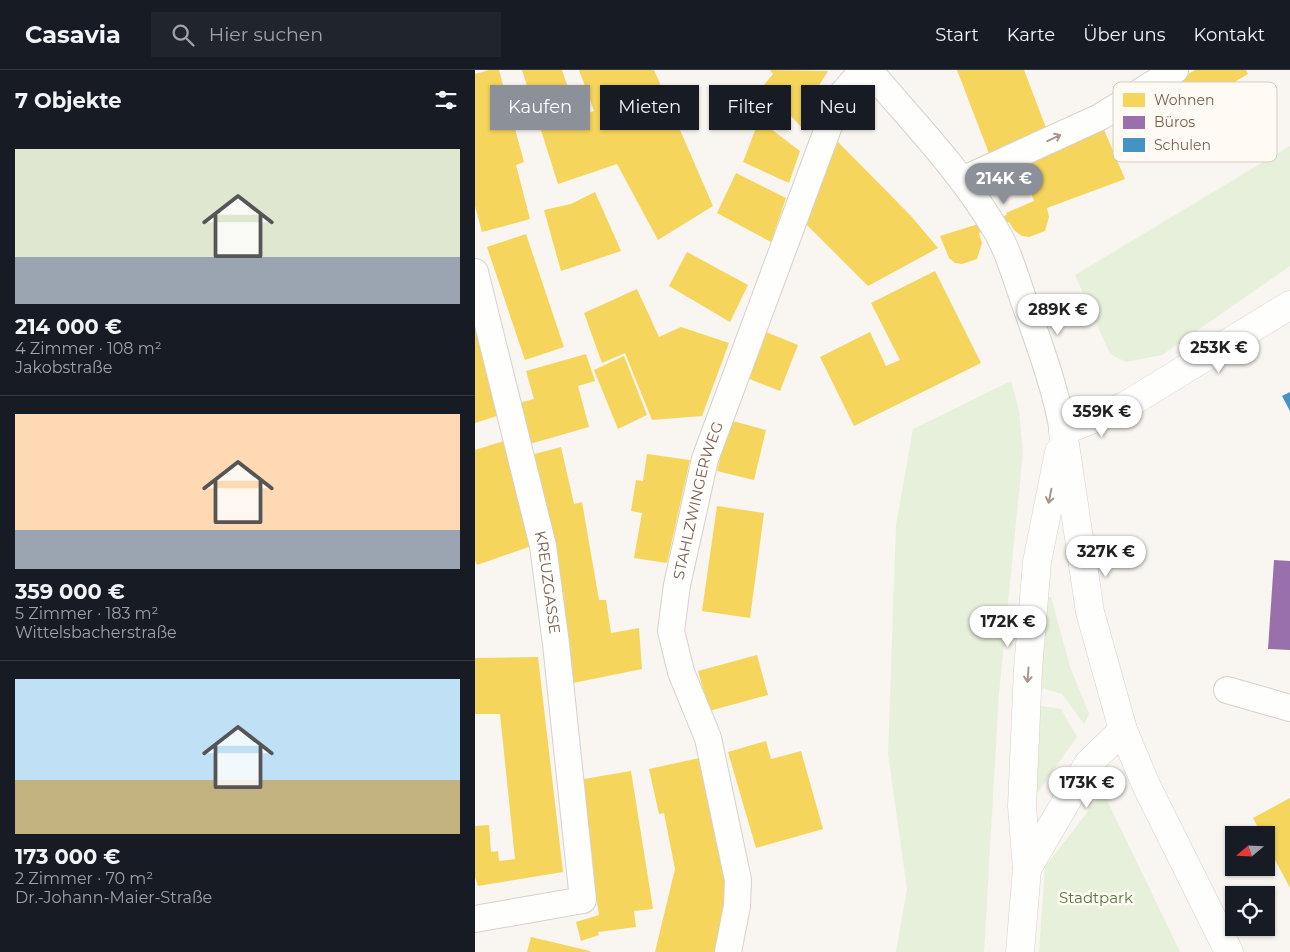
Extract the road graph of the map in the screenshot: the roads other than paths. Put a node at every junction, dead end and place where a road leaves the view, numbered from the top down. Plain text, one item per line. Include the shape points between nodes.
1 (863, 70) edge
2 (869, 70) edge
3 (1175, 70) edge
4 (1156, 82) edge
5 (1113, 109) edge
6 (962, 180) junction
7 (475, 272) edge
8 (1290, 305) edge
9 (1063, 431) junction
10 (1227, 690) dead end
11 (1290, 708) edge
12 (1123, 730) junction
13 (1027, 869) junction
14 (475, 919) edge
15 (727, 952) edge
16 (1020, 952) edge
17 (1229, 952) edge

1 - 15 street, STAHLZWINGERWEG via 840,96 705,459 677,585 671,632 681,672 708,738 738,880 737,906
2 - 6 street
4 -> 3 street
6 -> 5 street
6 - 9 street via 995,228 1007,253 1057,400
7 - 14 street, KREUZGASSE via 543,546 583,900
8 - 9 street via 1125,406
9 - 12 street via 1090,612
9 -> 13 street via 1037,562 1029,659 1022,806
10 - 11 street
12 - 13 street via 1088,764
12 - 17 street via 1146,785
13 - 16 street

